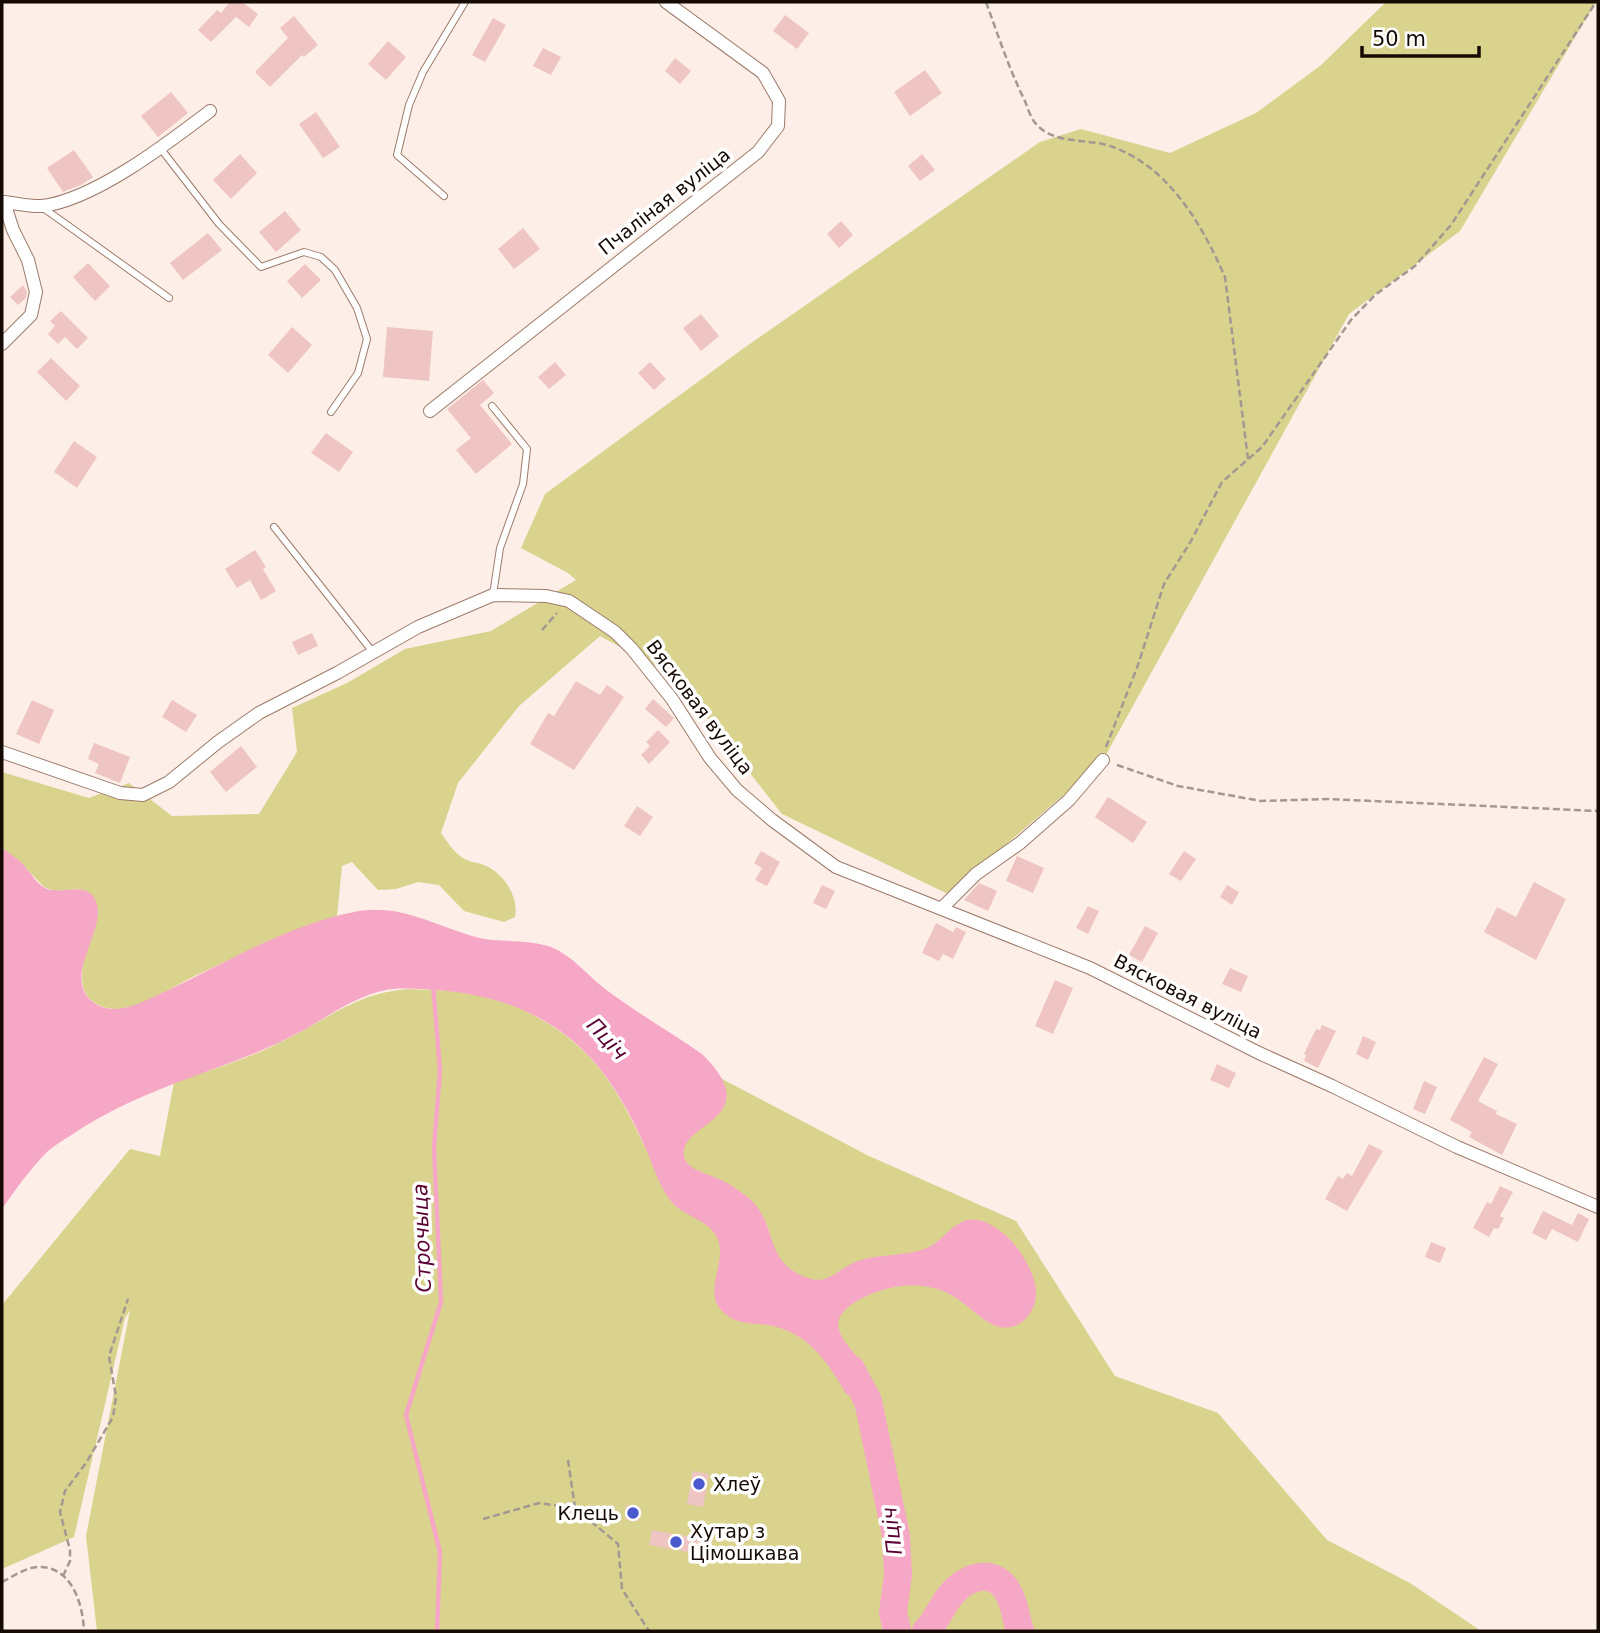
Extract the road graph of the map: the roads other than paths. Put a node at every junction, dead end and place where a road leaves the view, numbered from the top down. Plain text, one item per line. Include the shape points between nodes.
1 (465, 2) edge
2 (666, 2) edge
3 (210, 111) dead end
4 (161, 149) junction
5 (444, 196) dead end
6 (3, 201) edge
7 (40, 206) junction
8 (169, 298) dead end
9 (2, 344) edge
10 (492, 406) dead end
11 (430, 411) dead end
12 (331, 412) dead end
13 (274, 527) dead end
14 (493, 595) junction
15 (372, 651) junction
16 (2, 752) edge
17 (1103, 760) road end
18 (942, 908) junction
19 (1598, 1207) edge

1 - 5 lane via 423,72 397,155
2 - 11 street, Пчаліная вуліца via 763,73 779,101 778,126 758,152
3 - 4 street
4 - 7 street via 78,197
4 - 12 lane via 219,224 261,267 304,252 321,257 335,270 358,308 367,339 358,373
6 - 7 street
6 - 9 street via 36,292 31,315
7 - 8 lane
10 - 14 lane via 527,449 523,484 500,548
13 - 15 lane
14 - 15 street, Вясковая вуліца
14 - 18 street, Вясковая вуліца via 569,601 615,632 672,699 723,775 772,820 836,867
15 - 16 street, Вясковая вуліца via 259,713 169,782 143,795 120,793
17 - 18 street via 1069,800 1020,844 976,874
18 - 19 street, Вясковая вуліца via 1090,968 1457,1147

